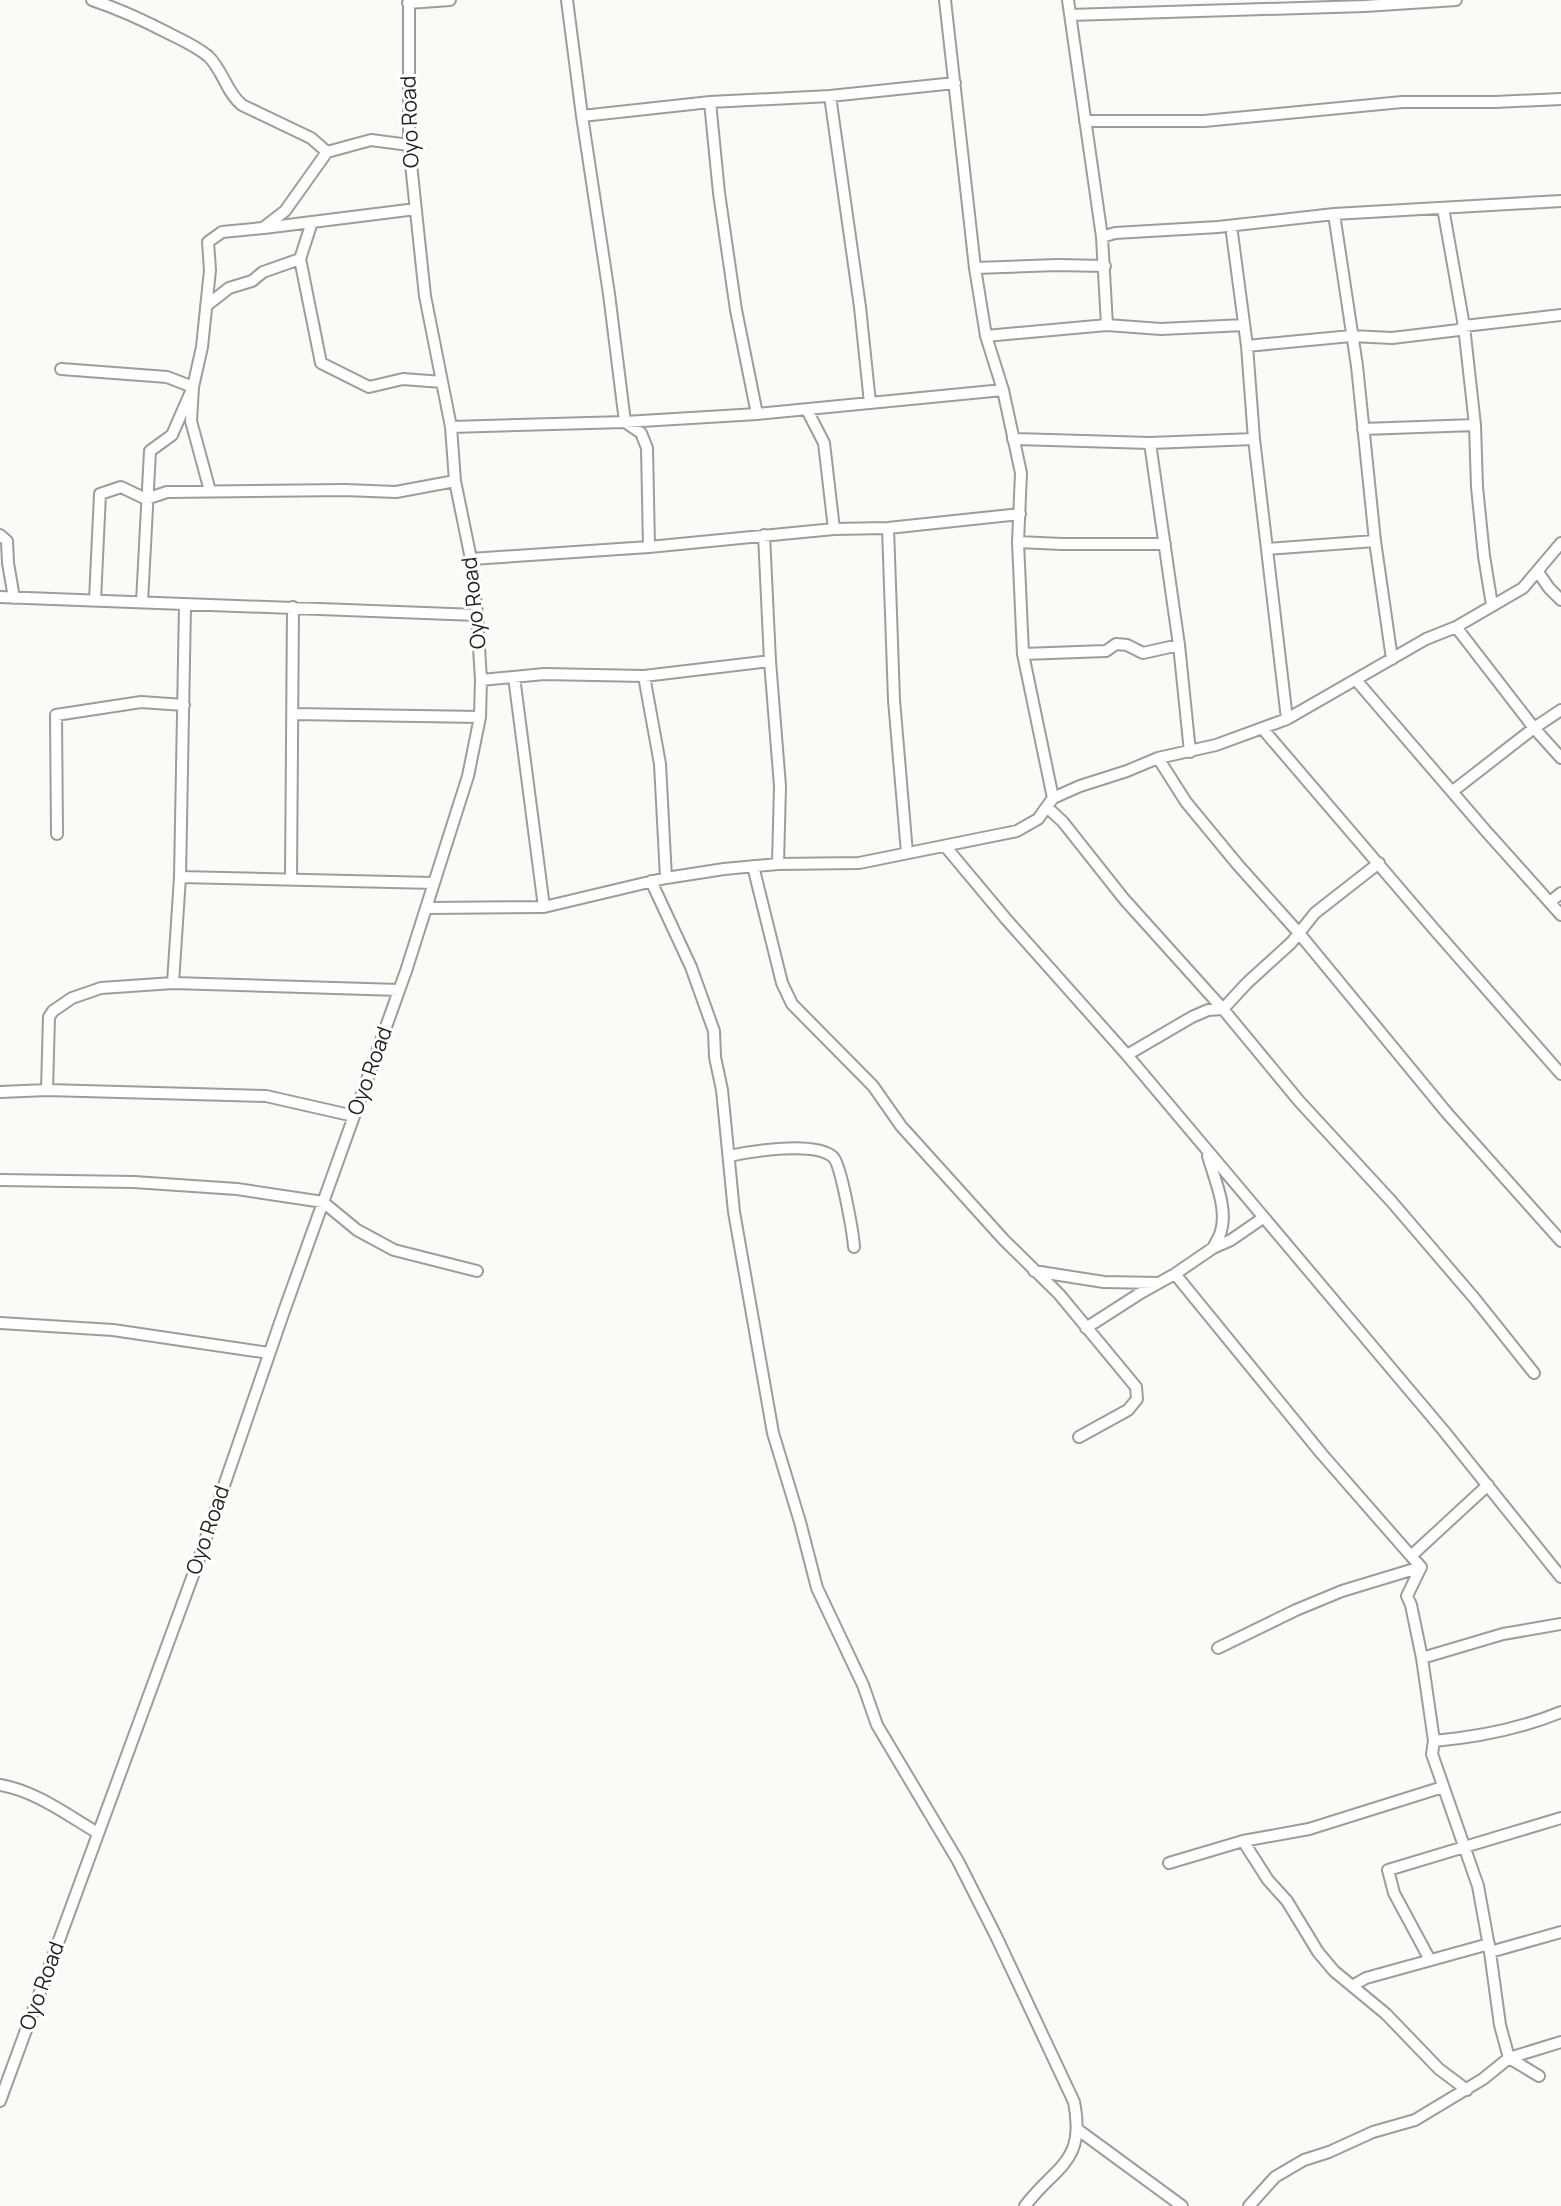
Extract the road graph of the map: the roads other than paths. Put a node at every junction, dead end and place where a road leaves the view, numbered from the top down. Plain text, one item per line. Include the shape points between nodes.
1 (92, 0) edge
2 (450, 0) edge
3 (567, 0) edge
4 (945, 0) edge
5 (1068, 0) edge
6 (1456, 0) edge
7 (408, 2) edge
8 (1391, 2) edge
9 (1070, 15) junction
10 (955, 83) junction
11 (830, 96) junction
12 (1561, 99) edge
13 (710, 102) junction
14 (582, 116) junction
15 (1085, 121) junction
16 (408, 145) junction
17 (327, 152) junction
18 (1561, 201) edge
19 (1443, 208) junction
20 (416, 209) junction
21 (1334, 214) junction
22 (312, 222) junction
23 (1240, 224) junction
24 (1218, 227) junction
25 (263, 228) junction
26 (1232, 233) junction
27 (1102, 237) junction
28 (300, 259) junction
29 (1105, 266) junction
30 (975, 268) junction
31 (206, 306) junction
32 (1561, 315) edge
33 (1107, 325) junction
34 (1244, 325) junction
35 (1464, 326) junction
36 (986, 336) junction
37 (1351, 336) junction
38 (1246, 346) junction
39 (61, 369) dead end
40 (442, 382) junction
41 (193, 387) junction
42 (1003, 390) junction
43 (870, 403) junction
44 (807, 410) junction
45 (756, 414) junction
46 (625, 422) junction
47 (1474, 425) junction
48 (451, 427) junction
49 (1364, 429) junction
50 (1013, 439) junction
51 (1254, 439) junction
52 (1150, 443) junction
53 (455, 481) junction
54 (210, 492) junction
55 (146, 499) junction
56 (1020, 514) junction
57 (888, 528) junction
58 (834, 529) junction
59 (0, 535) edge
60 (764, 535) junction
61 (1375, 541) junction
62 (1018, 542) junction
63 (1561, 543) edge
64 (1165, 544) junction
65 (649, 547) junction
66 (1268, 549) junction
67 (471, 559) junction
68 (1538, 572) junction
69 (0, 597) edge
70 (14, 598) junction
71 (95, 600) junction
72 (1561, 600) edge
73 (142, 602) junction
74 (184, 604) junction
75 (1492, 605) junction
76 (293, 608) junction
77 (477, 615) junction
78 (1456, 627) junction
79 (1179, 645) junction
80 (1023, 654) junction
81 (1392, 659) junction
82 (770, 661) junction
83 (644, 676) junction
84 (514, 677) junction
85 (481, 680) junction
86 (1356, 680) junction
87 (184, 705) junction
88 (1561, 710) edge
89 (293, 714) junction
90 (480, 717) junction
91 (1287, 719) junction
92 (1262, 728) junction
93 (1534, 728) junction
94 (1190, 752) junction
95 (1158, 758) junction
96 (1561, 758) edge
97 (1453, 791) junction
98 (1053, 798) junction
99 (1048, 808) junction
100 (57, 834) dead end
101 (945, 846) junction
102 (907, 853) junction
103 (1379, 863) junction
104 (778, 864) junction
105 (753, 866) junction
106 (180, 877) junction
107 (666, 878) junction
108 (291, 880) junction
109 (651, 881) junction
110 (434, 883) junction
111 (1561, 893) edge
112 (1550, 902) junction
113 (544, 907) junction
114 (426, 908) junction
115 (1561, 915) edge
116 (1298, 932) junction
117 (173, 983) junction
118 (399, 990) junction
119 (1223, 1009) junction
120 (1127, 1055) junction
121 (1561, 1074) edge
122 (47, 1090) junction
123 (0, 1092) edge
124 (354, 1116) junction
125 (1208, 1153) junction
126 (729, 1156) junction
127 (0, 1180) edge
128 (323, 1202) junction
129 (1263, 1218) junction
130 (1561, 1241) edge
131 (854, 1247) dead end
132 (1213, 1248) junction
133 (477, 1271) dead end
134 (1034, 1271) junction
135 (1175, 1274) junction
136 (1159, 1283) junction
137 (0, 1323) edge
138 (1086, 1328) junction
139 (269, 1353) junction
140 (1534, 1373) dead end
141 (1080, 1437) dead end
142 (1488, 1485) junction
143 (1411, 1556) junction
144 (1421, 1568) junction
145 (1561, 1576) edge
146 (1561, 1624) edge
147 (1218, 1648) dead end
148 (1422, 1658) junction
149 (1561, 1712) edge
150 (1434, 1742) junction
151 (0, 1785) edge
152 (1443, 1787) junction
153 (1561, 1818) edge
154 (98, 1833) junction
155 (1243, 1840) junction
156 (1464, 1846) junction
157 (1169, 1863) dead end
158 (1561, 1932) edge
159 (1489, 1948) junction
160 (1430, 1960) junction
161 (1352, 1986) junction
162 (1561, 2042) edge
163 (1509, 2058) junction
164 (1539, 2076) dead end
165 (1467, 2090) junction
166 (0, 2101) edge
167 (1077, 2129) junction
168 (1025, 2206) edge
169 (1182, 2206) edge
170 (1249, 2206) edge

1 - 17 street via 122,10 195,46 213,62 234,99 311,138
2 - 7 street
3 - 14 street
4 - 10 street
5 - 9 street
6 - 8 street
7 - 16 street, Oyo Road
8 - 9 street
9 - 15 street
10 - 11 street
10 - 30 street
11 - 13 street
11 - 43 street
12 - 15 street via 1402,102 1204,121
13 - 14 street
13 - 45 street via 736,310
14 - 46 street
15 - 27 street
16 - 17 street via 371,140
16 - 20 street, Oyo Road
17 - 25 street via 285,210
18 - 19 street
19 - 21 street
19 - 35 street
20 - 22 street
20 - 40 street, Oyo Road via 425,296
21 - 23 street
21 - 37 street
22 - 25 street
22 - 28 street
23 - 24 street
23 - 26 street
24 - 26 street
24 - 27 street
25 - 31 street via 222,232 208,242
26 - 34 street
27 - 29 street
28 - 31 street via 229,288
28 - 40 street via 321,363 369,387 403,379
29 - 30 street
29 - 33 street
30 - 36 street
31 - 41 street
32 - 35 street
33 - 34 street via 1161,329
33 - 36 street
34 - 38 street
35 - 37 street via 1459,330 1392,338
35 - 47 street
36 - 42 street
37 - 38 street
37 - 49 street
38 - 51 street
39 - 41 street via 167,376
40 - 48 street, Oyo Road
41 - 54 street via 191,421
41 - 55 street via 172,435 150,451
42 - 43 street
42 - 50 street
43 - 44 street
44 - 45 street
44 - 58 street via 824,443
45 - 46 street
46 - 48 street
46 - 65 street via 641,433 646,448
47 - 49 street
47 - 75 street via 1476,487
48 - 53 street, Oyo Road
49 - 61 street
50 - 52 street
50 - 56 street via 1021,473
51 - 52 street
51 - 66 street
52 - 64 street
53 - 54 street via 396,492
53 - 67 street, Oyo Road
54 - 55 street via 167,492
55 - 71 street via 121,487 100,494
55 - 73 street
56 - 57 street
56 - 62 street
57 - 58 street
57 - 102 street via 894,700
58 - 60 street
59 - 70 street via 7,541
60 - 65 street
60 - 82 street
61 - 66 street
61 - 81 street
62 - 64 street
62 - 80 street
63 - 68 street
64 - 79 street
65 - 67 street
66 - 91 street
67 - 77 street, Oyo Road
68 - 72 street
68 - 75 street via 1523,588
69 - 70 street
70 - 71 street
71 - 73 street
73 - 74 street
74 - 76 street
74 - 87 street
75 - 78 street
76 - 77 street
76 - 89 street
77 - 85 street, Oyo Road
78 - 81 street
78 - 93 street
79 - 80 street via 1143,653 1116,644 1106,651
79 - 94 street
80 - 98 street
81 - 86 street
82 - 83 street
82 - 104 street via 780,786
83 - 84 street
83 - 107 street via 660,764
84 - 85 street
84 - 113 street
85 - 90 street, Oyo Road
86 - 91 street
86 - 97 street
87 - 100 street via 141,702 56,715
87 - 106 street
88 - 93 street
89 - 90 street
89 - 108 street
90 - 110 street, Oyo Road via 468,777
91 - 92 street
92 - 94 street
92 - 103 street
93 - 96 street
93 - 97 street
94 - 95 street
95 - 98 street
95 - 116 street via 1186,802
97 - 112 street
98 - 99 street
99 - 101 street via 1017,831
99 - 119 street
101 - 102 street
101 - 120 street
102 - 104 street via 859,863
103 - 116 street via 1335,895
103 - 121 street
104 - 105 street
105 - 107 street
105 - 134 street via 782,983 792,1004 873,1086 901,1126
106 - 108 street
106 - 117 street
107 - 109 street
108 - 110 street
109 - 113 street
109 - 126 street via 691,967 714,1031
110 - 114 street, Oyo Road
111 - 112 street
112 - 115 street
113 - 114 street
114 - 118 street, Oyo Road
116 - 119 street
116 - 130 street via 1447,1113
117 - 118 street
117 - 122 street via 101,988 72,998 53,1011 49,1017
118 - 124 street, Oyo Road
119 - 120 street via 1192,1017
119 - 140 street via 1475,1299
120 - 125 street
122 - 123 street
122 - 124 street via 266,1096
124 - 128 street, Oyo Road
125 - 129 street
125 - 132 street via 1220,1194 1222,1229
126 - 131 street via 785,1148 822,1151 835,1158
126 - 167 street via 742,1268 773,1433 817,1588 878,1725 958,1861 1001,1946 1066,2082 1074,2102
127 - 128 street via 145,1182 237,1189
128 - 133 street via 357,1230 394,1250
128 - 139 street, Oyo Road
129 - 132 street
129 - 142 street
132 - 135 street
134 - 136 street via 1104,1282
134 - 138 street
135 - 136 street
135 - 143 street via 1320,1454
136 - 138 street
137 - 139 street via 113,1330
138 - 141 street via 1137,1387 1137,1399 1128,1410
139 - 154 street, Oyo Road via 196,1567
142 - 143 street
142 - 145 street
143 - 144 street
144 - 147 street via 1296,1610
144 - 148 street via 1407,1596
146 - 148 street via 1503,1634
148 - 150 street
149 - 150 street via 1530,1725
150 - 152 street via 1432,1754
151 - 154 street via 38,1797
152 - 155 street via 1309,1829
152 - 156 street
153 - 156 street
154 - 166 street, Oyo Road
155 - 157 street
155 - 161 street via 1318,1952
156 - 159 street via 1478,1886
156 - 160 street via 1388,1870 1394,1893
158 - 159 street
159 - 160 street
159 - 163 street
160 - 161 street via 1366,1978
161 - 165 street via 1386,2014 1439,2069
162 - 163 street
163 - 164 street
163 - 165 street
165 - 170 street via 1415,2120 1304,2160 1275,2177
167 - 168 street via 1073,2152
167 - 169 street

